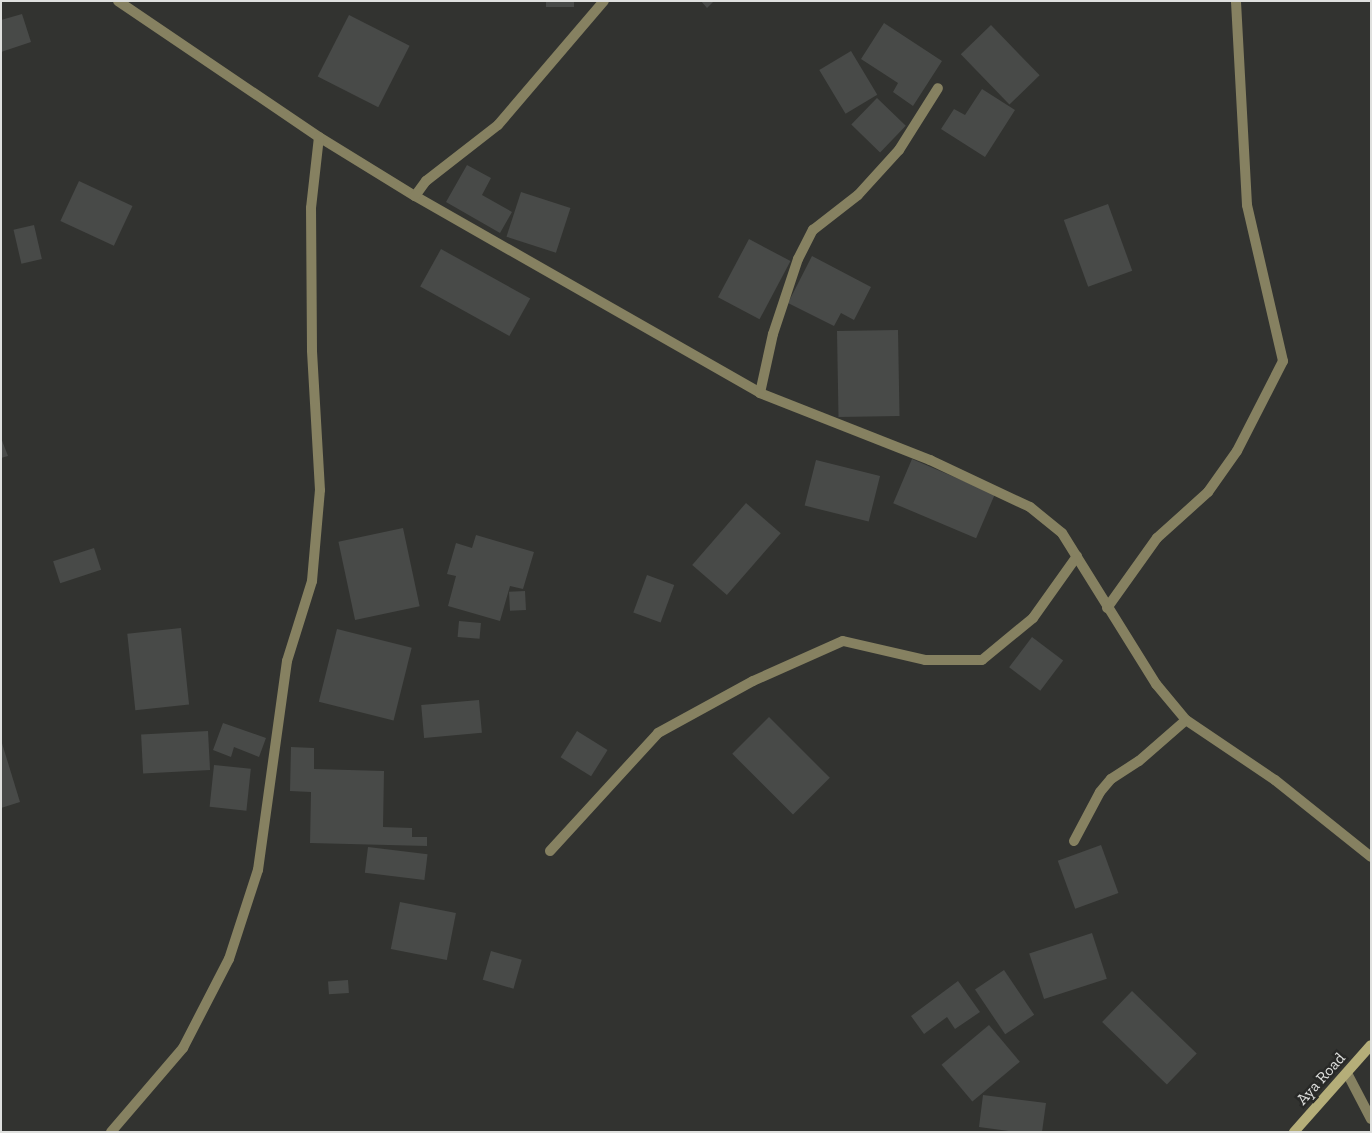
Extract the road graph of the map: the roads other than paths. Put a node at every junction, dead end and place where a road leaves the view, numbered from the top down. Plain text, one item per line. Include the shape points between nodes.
1 (118, 1) edge
2 (604, 1) edge
3 (1236, 1) edge
4 (938, 88) dead end
5 (319, 138) junction
6 (415, 196) junction
7 (760, 393) junction
8 (1077, 556) junction
9 (1107, 608) junction
10 (1186, 720) junction
11 (1074, 841) dead end
12 (550, 852) dead end
13 (1371, 857) edge
14 (1371, 1045) edge
15 (1346, 1073) junction
16 (1371, 1119) edge
17 (110, 1132) edge
18 (1294, 1132) edge

1 - 5 street
2 - 6 street via 498,125 426,181
3 - 9 street via 1247,205 1282,361 1237,451 1208,492 1157,538
4 - 7 street via 899,150 858,195 813,230 795,269 773,334
5 - 6 street
5 - 17 street via 311,208 312,350 320,490 312,581 287,660 258,870 229,959 182,1048
6 - 7 street
7 - 8 street via 930,460 1030,507 1062,533
8 - 9 street
8 - 12 street via 1033,618 982,660 925,660 843,641 753,681 658,733
9 - 10 street via 1156,684
10 - 11 street via 1139,761 1111,779 1100,792
10 - 13 street via 1275,780
14 - 15 street, Aya Road
15 - 16 street
15 - 18 street, Aya Road

